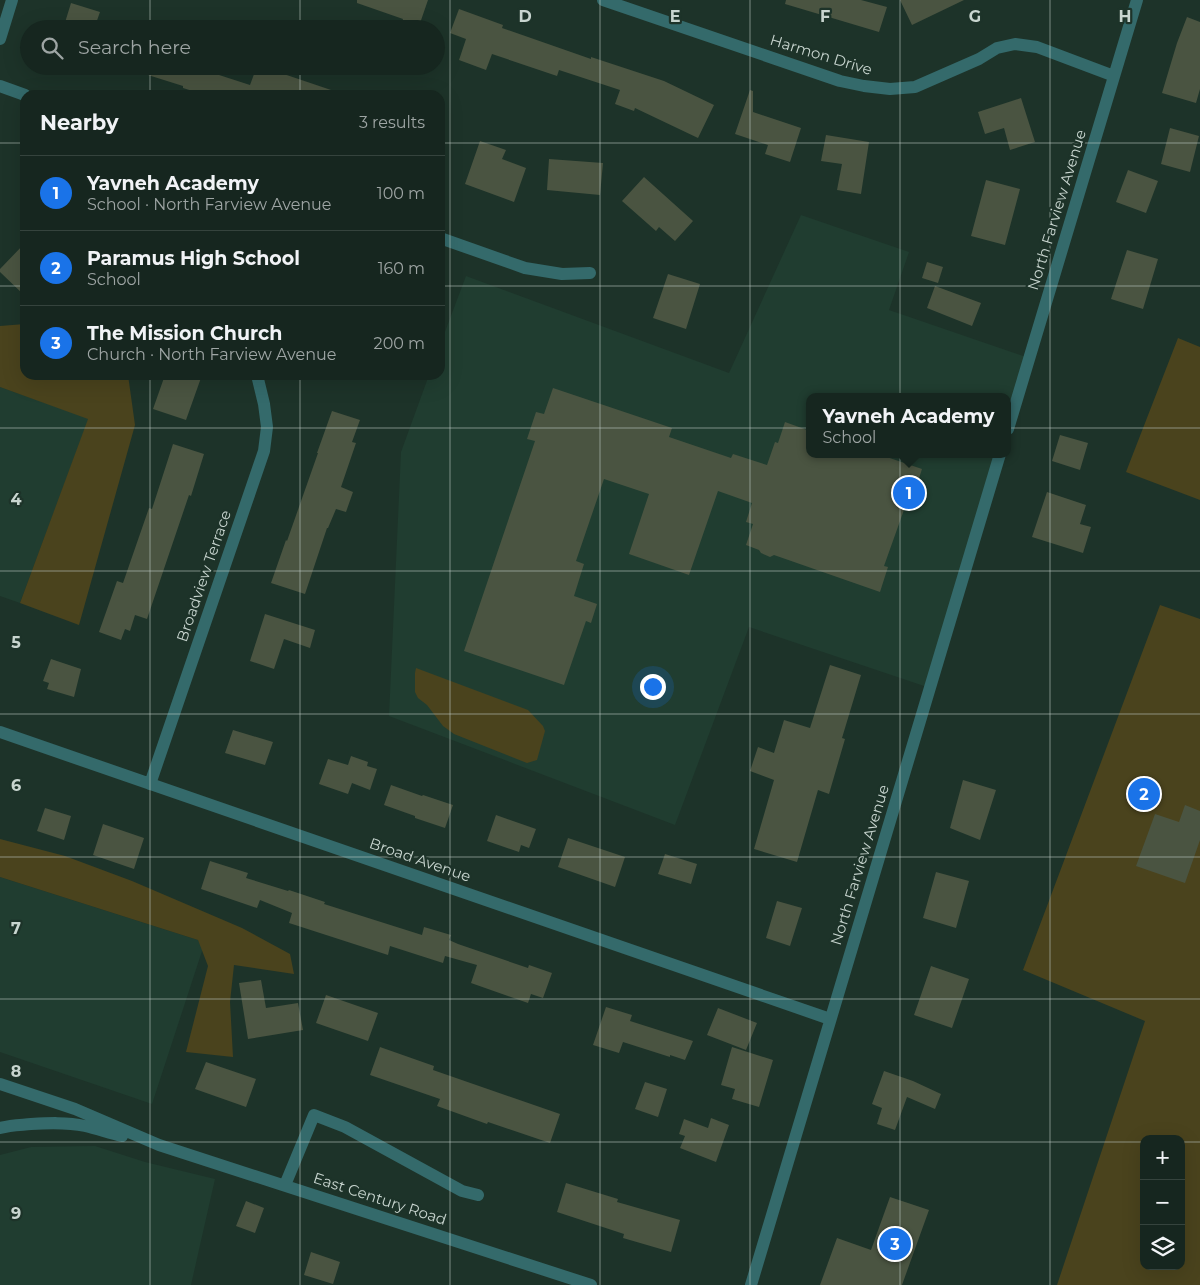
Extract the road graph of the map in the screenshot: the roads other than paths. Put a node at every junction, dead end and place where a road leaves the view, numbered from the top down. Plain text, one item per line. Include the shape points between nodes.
1 (12, 0) edge
2 (603, 0) edge
3 (1137, 0) edge
4 (0, 39) edge
5 (1114, 76) junction
6 (0, 86) edge
7 (20, 93) edge
8 (445, 240) edge
9 (590, 273) dead end
10 (259, 380) edge
11 (1011, 419) edge
12 (999, 458) edge
13 (0, 732) edge
14 (150, 784) junction
15 (830, 1019) junction
16 (0, 1084) edge
17 (0, 1128) edge
18 (159, 1145) junction
19 (285, 1185) junction
20 (478, 1195) dead end
21 (591, 1285) edge
22 (751, 1285) edge

1 - 4 street
2 - 5 street, Harmon Drive via 864,86 915,87 997,48 1015,44 1037,47
3 - 5 street, North Farview Avenue
5 - 11 street, North Farview Avenue
6 - 7 street
8 - 9 street via 525,268 562,274
10 - 14 street, Broadview Terrace via 267,427 264,450
12 - 15 street, North Farview Avenue
13 - 14 street, Broad Avenue
14 - 15 street, Broad Avenue
15 - 22 street, North Farview Avenue
16 - 18 street, East Century Road via 75,1109
17 - 18 street, East Century Road via 66,1124
18 - 19 street, East Century Road
19 - 20 street via 314,1115 345,1127 462,1191
19 - 21 street, East Century Road

